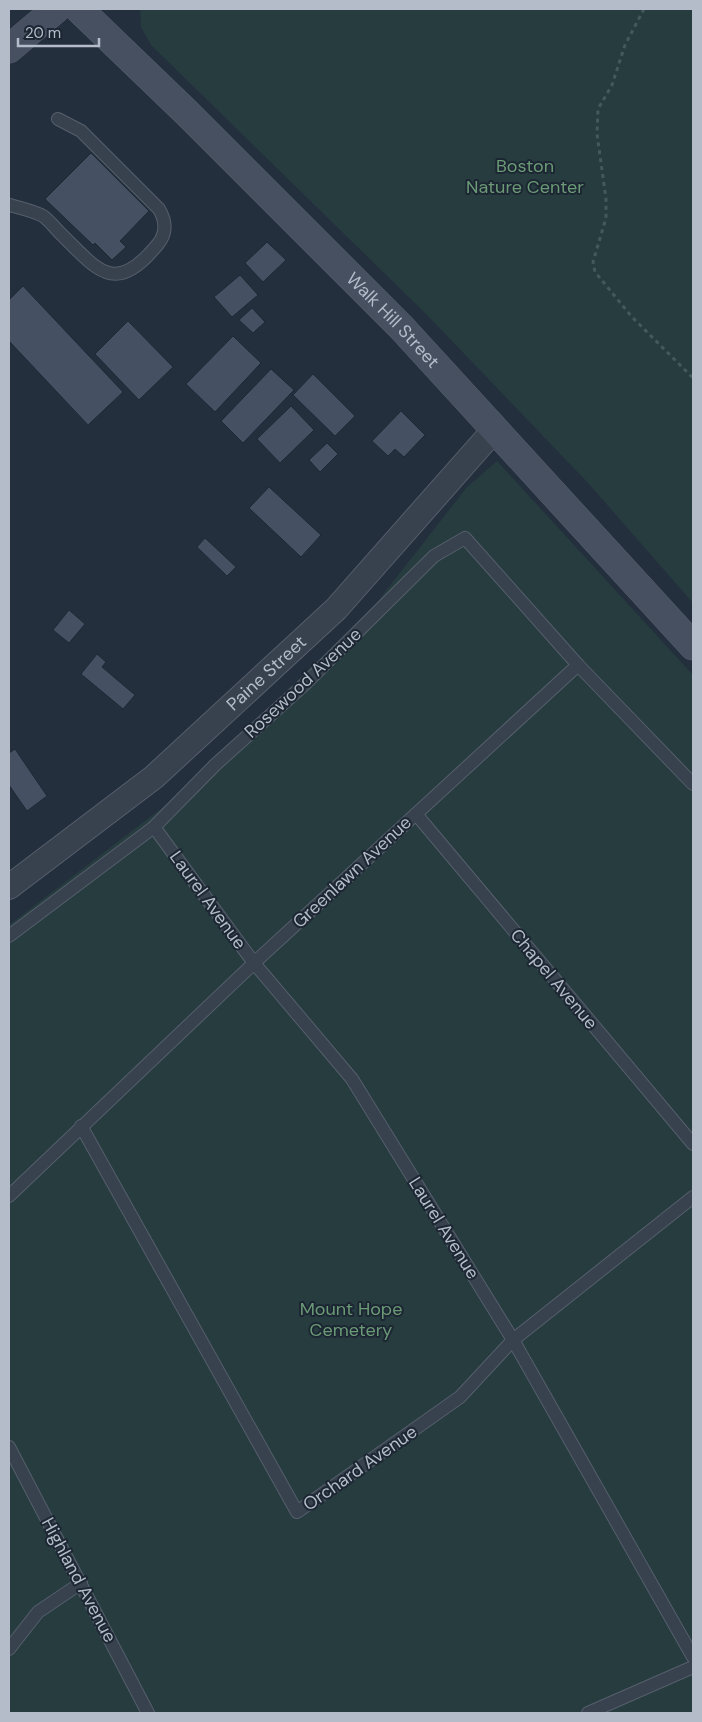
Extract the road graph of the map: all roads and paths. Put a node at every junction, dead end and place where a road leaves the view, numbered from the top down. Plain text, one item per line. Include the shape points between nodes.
1 (56, 9) edge
2 (80, 9) edge
3 (644, 9) edge
4 (9, 49) edge
5 (58, 119) dead end
6 (10, 205) dead end
7 (693, 378) edge
8 (494, 429) junction
9 (693, 646) edge
10 (578, 665) junction
11 (693, 784) edge
12 (416, 814) junction
13 (154, 827) junction
14 (9, 887) edge
15 (9, 936) edge
16 (254, 963) junction
17 (81, 1126) junction
18 (693, 1144) edge
19 (9, 1196) edge
20 (693, 1198) edge
21 (513, 1340) junction
22 (9, 1447) edge
23 (81, 1583) junction
24 (9, 1649) edge
25 (693, 1657) edge
26 (693, 1667) edge
27 (148, 1713) edge
28 (588, 1713) edge

1 - 4 main road
2 - 8 main road, Walk Hill Street via 401,327
3 - 7 path via 625,45 612,85 598,109 597,134 606,218 593,262 595,272 632,317
5 - 6 lane via 81,131 159,209 165,220 163,237 129,271 107,273 94,266 43,216
8 - 9 main road, Walk Hill Street
8 - 14 street, Paine Street via 336,609 154,777
10 - 11 lane
10 - 12 lane, Greenlawn Avenue
10 - 13 lane, Rosewood Avenue via 464,538 434,556
12 - 16 lane, Greenlawn Avenue
12 - 18 lane, Chapel Avenue
13 - 15 lane, Rosewood Avenue
13 - 16 lane, Laurel Avenue
16 - 17 lane, Greenlawn Avenue
16 - 21 lane, Laurel Avenue via 352,1079
17 - 19 lane, Greenlawn Avenue
17 - 21 lane, Orchard Avenue via 297,1512 460,1397
20 - 21 lane, Orchard Avenue
21 - 25 lane, Laurel Avenue
22 - 23 lane, Highland Avenue
23 - 24 lane via 38,1612
23 - 27 lane, Highland Avenue
26 - 28 lane

